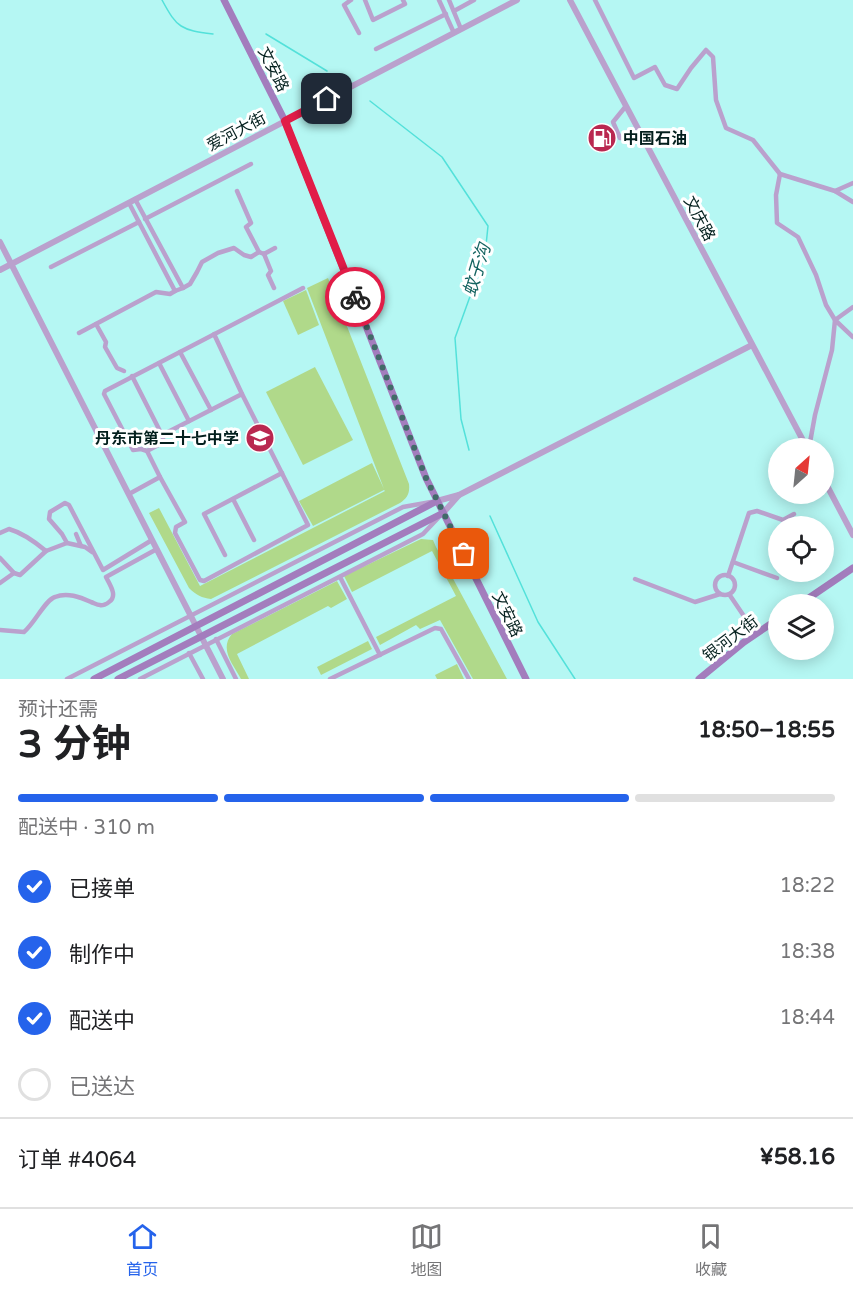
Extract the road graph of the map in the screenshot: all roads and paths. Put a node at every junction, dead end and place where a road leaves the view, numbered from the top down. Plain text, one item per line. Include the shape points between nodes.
1 (224, 0) edge
2 (351, 0) edge
3 (365, 0) edge
4 (403, 0) edge
5 (439, 0) edge
6 (449, 0) edge
7 (474, 0) edge
8 (517, 0) edge
9 (570, 0) edge
10 (595, 0) edge
11 (454, 10) junction
12 (446, 14) junction
13 (462, 29) junction
14 (359, 33) dead end
15 (454, 33) junction
16 (376, 49) dead end
17 (626, 106) junction
18 (285, 121) junction
19 (643, 139) junction
20 (250, 164) dead end
21 (780, 174) junction
22 (853, 183) edge
23 (237, 191) dead end
24 (836, 191) junction
25 (132, 201) junction
26 (853, 202) edge
27 (146, 219) junction
28 (139, 222) junction
29 (0, 242) edge
30 (274, 248) dead end
31 (261, 253) junction
32 (11, 264) junction
33 (51, 267) dead end
34 (0, 270) edge
35 (183, 288) junction
36 (274, 288) dead end
37 (303, 288) dead end
38 (176, 291) junction
39 (853, 307) edge
40 (835, 320) junction
41 (96, 324) junction
42 (79, 333) dead end
43 (214, 334) junction
44 (853, 336) edge
45 (752, 345) junction
46 (180, 352) junction
47 (159, 363) junction
48 (124, 371) dead end
49 (132, 376) junction
50 (242, 394) junction
51 (211, 410) junction
52 (189, 421) junction
53 (162, 435) junction
54 (803, 438) edge
55 (810, 438) edge
56 (147, 451) junction
57 (282, 473) junction
58 (160, 477) junction
59 (129, 494) junction
60 (459, 495) junction
61 (233, 499) junction
62 (834, 499) edge
63 (437, 501) junction
64 (443, 513) junction
65 (794, 514) dead end
66 (0, 533) edge
67 (76, 534) dead end
68 (853, 536) edge
69 (152, 540) junction
70 (254, 540) dead end
71 (67, 543) junction
72 (81, 546) junction
73 (157, 549) junction
74 (46, 551) junction
75 (94, 553) junction
76 (225, 555) dead end
77 (0, 558) edge
78 (733, 562) junction
79 (853, 568) edge
80 (103, 570) junction
81 (14, 573) junction
82 (768, 575) edge
83 (728, 576) junction
84 (106, 577) junction
85 (340, 577) junction
86 (635, 579) dead end
87 (0, 583) edge
88 (720, 594) junction
89 (729, 594) junction
90 (815, 594) edge
91 (191, 616) junction
92 (196, 626) junction
93 (768, 626) edge
94 (0, 630) edge
95 (756, 634) junction
96 (201, 636) junction
97 (216, 639) junction
98 (206, 645) junction
99 (189, 653) junction
100 (380, 655) junction
101 (67, 679) edge
102 (94, 679) edge
103 (118, 679) edge
104 (140, 679) edge
105 (202, 679) edge
106 (223, 679) edge
107 (236, 679) edge
108 (330, 679) edge
109 (469, 679) edge
110 (526, 679) edge
111 (699, 679) edge

1 - 18 main road, 文安路
2 - 14 street via 344,5
3 - 4 street via 374,20 405,4
5 - 12 street
6 - 11 street
7 - 11 street
8 - 13 street, 爱河大街
9 - 17 street, 文庆路
10 - 21 street via 634,78 655,68 665,85 676,89 706,51 713,57 716,100 726,128 753,140
11 - 13 street
12 - 15 street
12 - 16 street
13 - 15 street, 爱河大街
15 - 18 street, 爱河大街
17 - 19 street, 文庆路
17 - 19 street via 613,122 620,138
18 - 25 street, 爱河大街
18 - 63 main road, 文安路
19 - 45 street, 文庆路
20 - 27 street
21 - 24 street
21 - 40 street via 777,223 798,237
22 - 24 street
23 - 31 street via 251,223 246,227
24 - 26 street
25 - 27 street
25 - 28 street
25 - 32 street, 爱河大街
27 - 35 street
28 - 33 street
28 - 38 street
29 - 32 street
30 - 31 street
31 - 35 street via 251,257 234,248 218,253 202,262 190,284
31 - 36 street via 271,271 268,275
32 - 34 street, 爱河大街
32 - 59 street
35 - 38 street
37 - 43 street
38 - 41 street via 156,292
39 - 40 street
40 - 44 street
40 - 55 street via 832,350
41 - 42 street
41 - 48 street via 117,368
43 - 46 street
43 - 50 street
45 - 54 street, 文庆路
45 - 60 street
46 - 47 street
46 - 51 street
47 - 49 street
47 - 52 street
49 - 53 street
49 - 56 street via 104,394 133,450
50 - 51 street
50 - 57 street
51 - 52 street
52 - 53 street
53 - 56 street via 164,442
56 - 58 street
57 - 58 street via 308,525 204,581 175,533 177,526 185,522
57 - 61 street
58 - 59 street
59 - 69 street
60 - 63 street
60 - 64 street
61 - 70 street
61 - 76 street via 204,514
62 - 68 street
63 - 64 main road, 文安路
63 - 91 street via 403,507
63 - 92 main road
64 - 85 street via 423,534
64 - 96 main road
64 - 110 main road, 文安路
65 - 78 street via 783,520 757,511 749,513
66 - 74 street via 9,529 19,532
67 - 72 street
69 - 73 street
69 - 80 street
71 - 72 street
71 - 74 street
71 - 75 street via 49,519 50,512 65,503
72 - 75 street
73 - 84 street
73 - 91 street
74 - 81 street via 20,575
75 - 80 street
77 - 81 street
78 - 82 street
78 - 83 street
79 - 90 main road
80 - 84 street
81 - 87 street
83 - 88 street via 715,583
83 - 89 street via 734,583
84 - 94 street via 114,596 110,602 100,606 79,597 53,597 24,632
85 - 97 street
85 - 100 street
86 - 88 street via 695,602
88 - 89 street
89 - 95 street
91 - 92 street
91 - 101 street
92 - 96 street
92 - 102 main road
93 - 95 main road, 银河大街
95 - 111 main road, 银河大街
96 - 98 street
96 - 103 main road
97 - 98 street
97 - 107 street
98 - 99 street
98 - 106 street
99 - 104 street
99 - 105 street
100 - 108 street
100 - 109 street via 435,628 441,629

